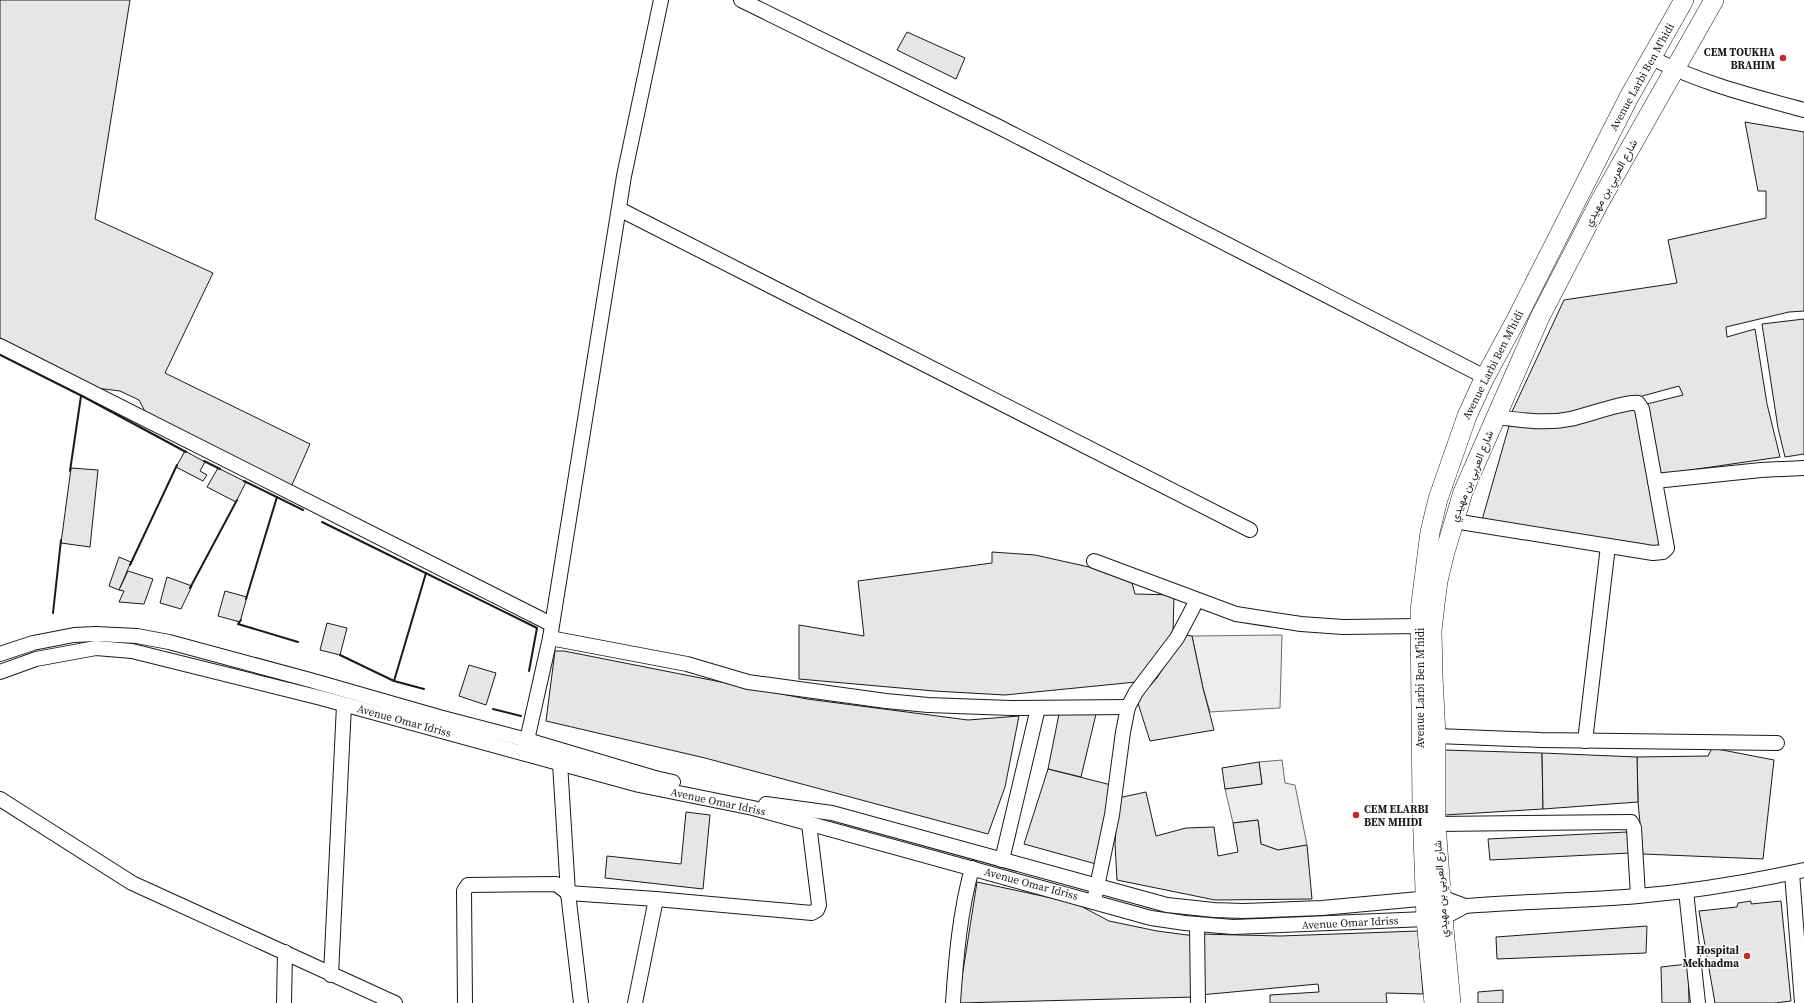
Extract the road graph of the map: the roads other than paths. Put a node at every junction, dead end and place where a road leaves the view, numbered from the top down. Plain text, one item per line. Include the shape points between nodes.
1 (661, 0) edge
2 (741, 0) edge
3 (1684, 0) edge
4 (1714, 0) edge
5 (1652, 58) junction
6 (1675, 70) junction
7 (1804, 110) edge
8 (619, 209) junction
9 (0, 346) edge
10 (1485, 377) junction
11 (1496, 417) junction
12 (1804, 468) edge
13 (1655, 481) junction
14 (1454, 521) junction
15 (1250, 530) dead end
16 (1608, 546) junction
17 (1094, 562) dead end
18 (1197, 600) junction
19 (1420, 626) junction
20 (550, 632) junction
21 (0, 654) edge
22 (0, 672) edge
23 (344, 705) junction
24 (1128, 707) junction
25 (1038, 708) junction
26 (1436, 736) junction
27 (526, 740) junction
28 (1585, 741) junction
29 (1777, 743) dead end
30 (524, 754) junction
31 (560, 763) junction
32 (0, 799) edge
33 (810, 824) junction
34 (1436, 824) junction
35 (1002, 860) junction
36 (972, 868) junction
37 (1798, 871) edge
38 (1097, 887) junction
39 (1686, 891) junction
40 (568, 893) junction
41 (1638, 896) junction
42 (1434, 898) junction
43 (656, 899) junction
44 (1094, 901) junction
45 (1464, 906) junction
46 (1434, 919) junction
47 (1197, 924) junction
48 (285, 952) junction
49 (331, 975) junction
50 (284, 1003) edge
51 (395, 1003) edge
52 (465, 1003) edge
53 (581, 1003) edge
54 (635, 1003) edge
55 (953, 1003) edge
56 (1198, 1003) edge
57 (1434, 1003) edge
58 (1451, 1003) edge
59 (1698, 1003) edge
60 (1802, 1003) edge

1 - 8 street
2 - 10 street via 998,127
3 - 5 main road, Avenue Larbi Ben M'hidi
4 - 6 main road, شارع العربي بن مهيدي
5 - 6 street
5 - 10 main road, Avenue Larbi Ben M'hidi via 1600,152
6 - 7 street
6 - 11 main road, شارع العربي بن مهيدي via 1599,203 1544,310
8 - 15 street
8 - 20 street
9 - 20 street
10 - 19 main road, Avenue Larbi Ben M'hidi via 1466,416 1438,499 1430,532
11 - 13 street via 1551,421 1638,403 1642,409
11 - 14 main road, شارع العربي بن مهيدي via 1463,492
12 - 13 street
13 - 16 street via 1666,551 1653,553
14 - 16 street
14 - 26 main road, شارع العربي بن مهيدي via 1434,604 1432,631
16 - 28 street
17 - 18 street
18 - 19 street via 1236,614 1300,624 1343,627
18 - 24 street via 1177,638 1136,692
19 - 42 main road, Avenue Larbi Ben M'hidi via 1420,726
20 - 25 street via 687,664 748,682 928,705
20 - 27 street
21 - 27 street via 33,643 74,635 137,636 186,646
22 - 23 street, Avenue Omar Idriss via 36,659 96,648 132,651
23 - 30 street, Avenue Omar Idriss
23 - 49 street
24 - 25 street
24 - 38 street via 1112,815
25 - 35 street
26 - 28 street
26 - 34 main road, شارع العربي بن مهيدي
27 - 30 street
27 - 35 street via 732,800 832,813
28 - 29 street
30 - 31 street, Avenue Omar Idriss
31 - 33 street, Avenue Omar Idriss via 639,785 753,808
31 - 40 street
32 - 48 street via 132,883
33 - 36 street, Avenue Omar Idriss
33 - 43 street via 819,905 815,912
34 - 41 street via 1631,822 1634,828
34 - 42 main road, شارع العربي بن مهيدي
35 - 38 street
36 - 44 street, Avenue Omar Idriss
36 - 55 street via 957,948
37 - 39 street via 1732,885
37 - 60 street
38 - 42 street via 1167,905 1230,911 1322,908
38 - 44 street
39 - 41 street
39 - 59 street
40 - 43 street
40 - 52 street via 556,884 466,886
40 - 53 street
41 - 45 street
42 - 45 street
42 - 46 main road, شارع العربي بن مهيدي
43 - 54 street
44 - 47 street, Avenue Omar Idriss via 1151,918
45 - 46 street
46 - 47 street, Avenue Omar Idriss via 1262,927
46 - 57 main road
46 - 58 main road, شارع العربي بن مهيدي
47 - 56 street
48 - 49 street
48 - 50 street
49 - 51 street

